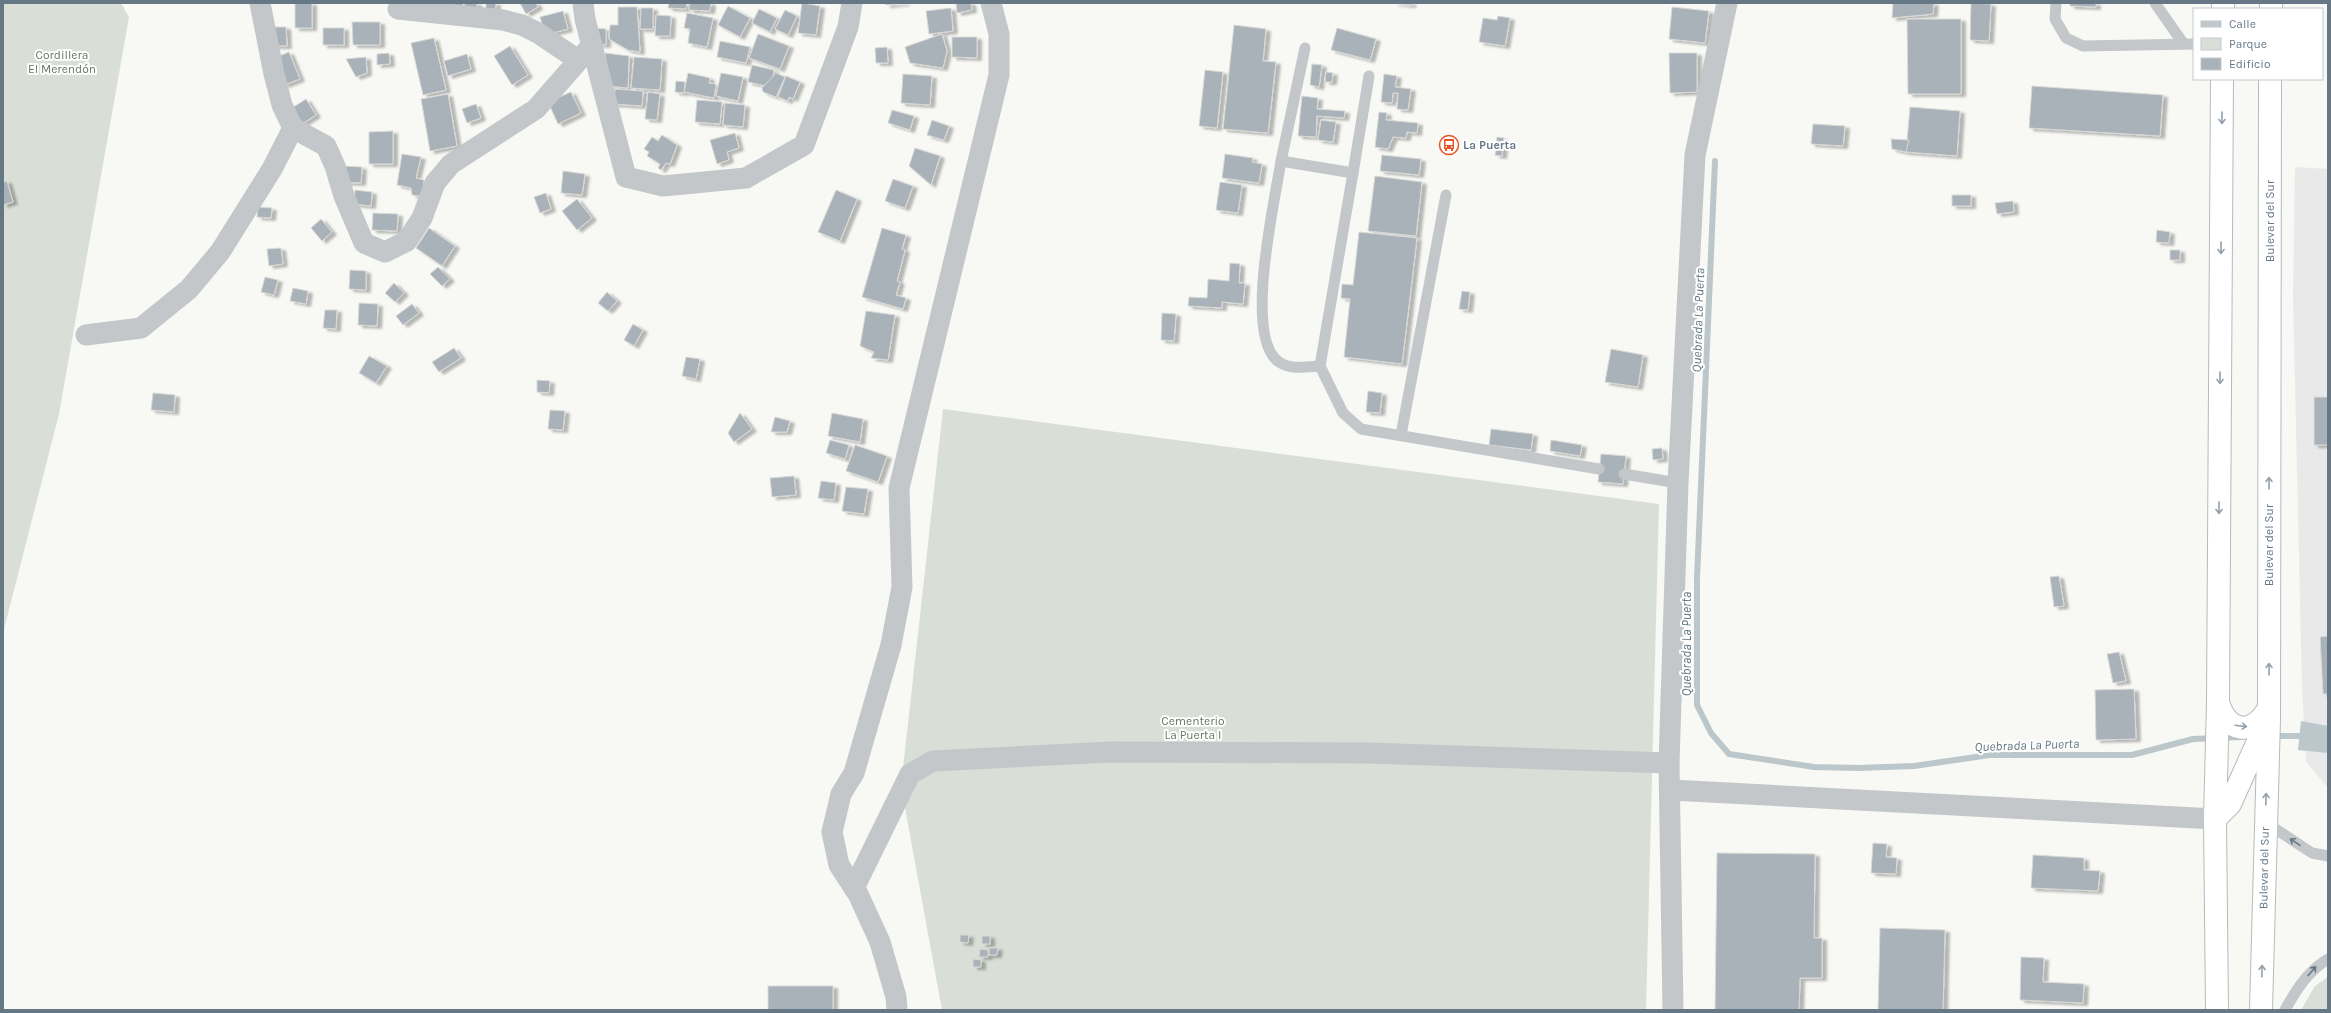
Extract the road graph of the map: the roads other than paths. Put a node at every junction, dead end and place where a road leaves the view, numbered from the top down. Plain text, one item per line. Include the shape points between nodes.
1 (260, 3) edge
2 (583, 3) edge
3 (852, 3) edge
4 (991, 3) edge
5 (1727, 3) edge
6 (2056, 3) edge
7 (2155, 3) edge
8 (398, 9) dead end
9 (2183, 43) junction
10 (2193, 44) edge
11 (1305, 48) dead end
12 (585, 53) junction
13 (1369, 76) dead end
14 (2222, 80) edge
15 (2270, 80) edge
16 (293, 128) junction
17 (1281, 161) junction
18 (1353, 173) junction
19 (1446, 195) dead end
20 (86, 335) dead end
21 (1320, 366) junction
22 (1401, 435) junction
23 (1599, 469) dead end
24 (1624, 474) dead end
25 (1678, 483) junction
26 (2218, 702) junction
27 (2269, 713) junction
28 (1669, 763) junction
29 (1670, 790) junction
30 (2215, 819) junction
31 (2265, 822) junction
32 (2328, 856) edge
33 (854, 888) junction
34 (2328, 958) edge
35 (897, 1010) edge
36 (1673, 1010) edge
37 (2217, 1010) edge
38 (2261, 1010) edge
39 (2285, 1010) edge

1 - 16 street via 282,105
2 - 12 street
3 - 12 street via 848,27 804,145 746,178 663,186 626,177
4 - 33 street via 999,34 999,75 899,488 902,587 894,631 854,773 841,794 832,832 839,865
5 - 25 street via 1695,155
6 - 9 lane via 2055,19 2066,38 2083,46
7 - 9 lane
8 - 12 street via 503,20
9 - 10 lane
11 - 17 lane
12 - 16 street via 536,109 451,164 435,183 422,218 407,241 385,252 364,243 326,146
13 - 18 lane
14 -> 26 highway
27 -> 15 highway, Bulevar del Sur
16 - 20 street via 272,169 220,252 189,289 141,328
17 - 18 lane
17 - 21 lane via 1261,288 1261,321 1270,351 1278,362 1290,368
18 - 21 lane
19 - 22 lane
21 - 22 lane via 1343,413 1361,429
22 - 23 lane
24 - 25 lane
25 - 28 street
26 -> 27 highway via 2222,716 2233,726 2248,727 2262,721
26 - 30 highway
27 - 30 highway via 2230,804
31 -> 27 highway, Bulevar del Sur
28 - 29 street
28 - 33 street via 1368,753 1118,752 933,761 910,774
29 - 30 street
29 - 36 street
30 - 37 highway
32 -> 31 lane via 2312,853
38 -> 31 highway, Bulevar del Sur
33 - 35 street via 880,942 896,997
39 -> 34 lane via 2296,990 2317,966

